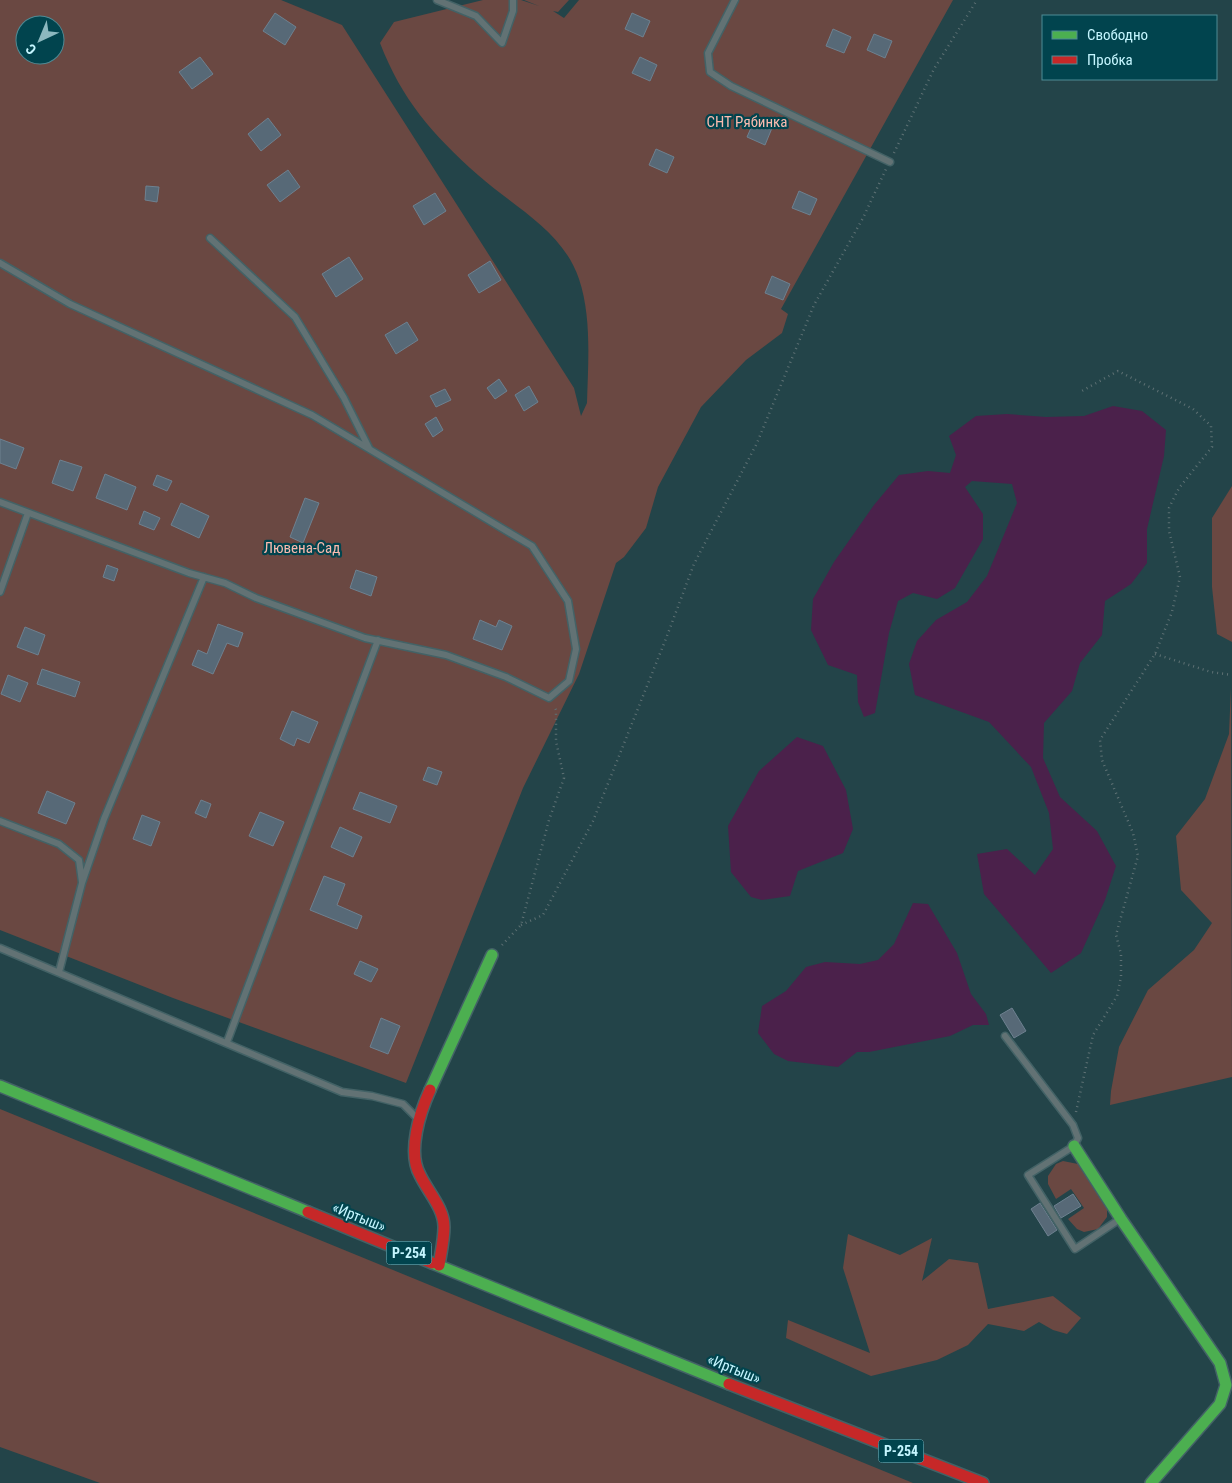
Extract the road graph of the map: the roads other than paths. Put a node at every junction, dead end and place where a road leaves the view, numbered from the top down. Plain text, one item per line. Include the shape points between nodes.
1 (437, 0) edge
2 (513, 0) edge
3 (735, 0) edge
4 (890, 162) road end
5 (210, 238) dead end
6 (0, 264) edge
7 (369, 449) junction
8 (0, 502) edge
9 (28, 513) junction
10 (204, 577) junction
11 (0, 592) edge
12 (378, 640) junction
13 (0, 821) edge
14 (82, 883) junction
15 (0, 948) edge
16 (492, 955) road end
17 (59, 972) junction
18 (1005, 1036) dead end
19 (227, 1042) junction
20 (0, 1086) edge
21 (419, 1120) junction
22 (1074, 1146) junction
23 (1121, 1219) junction
24 (439, 1265) junction
25 (818, 1420) junction
26 (964, 1483) edge
27 (983, 1483) edge
28 (1151, 1483) edge

1 - 2 lane via 476,16 502,43
3 - 4 lane via 708,53 710,72 731,86
5 - 7 lane via 295,317 344,398
6 - 7 lane via 70,304 312,415
7 - 12 lane via 532,546 568,601 576,649 569,681 549,698 506,676 446,655
8 - 9 lane
9 - 10 lane
9 - 11 lane
10 - 12 lane via 365,638
10 - 14 lane via 104,819
12 - 19 lane
13 - 14 lane via 59,844 79,860
14 - 17 lane
15 - 17 lane
16 - 21 main road
17 - 19 lane
18 - 22 lane via 1074,1125 1078,1138
19 - 21 lane via 342,1092 403,1104
20 - 24 main road, «Иртыш» / Р-254
21 - 24 main road via 414,1149 418,1173 439,1207 444,1226
22 - 23 main road
22 - 23 lane via 1028,1176 1074,1249
23 - 28 main road via 1220,1363 1226,1385 1220,1404
24 - 25 main road, «Иртыш» / Р-254
25 - 26 main road, «Иртыш» / Р-254
25 - 27 main road, «Иртыш» / Р-254

